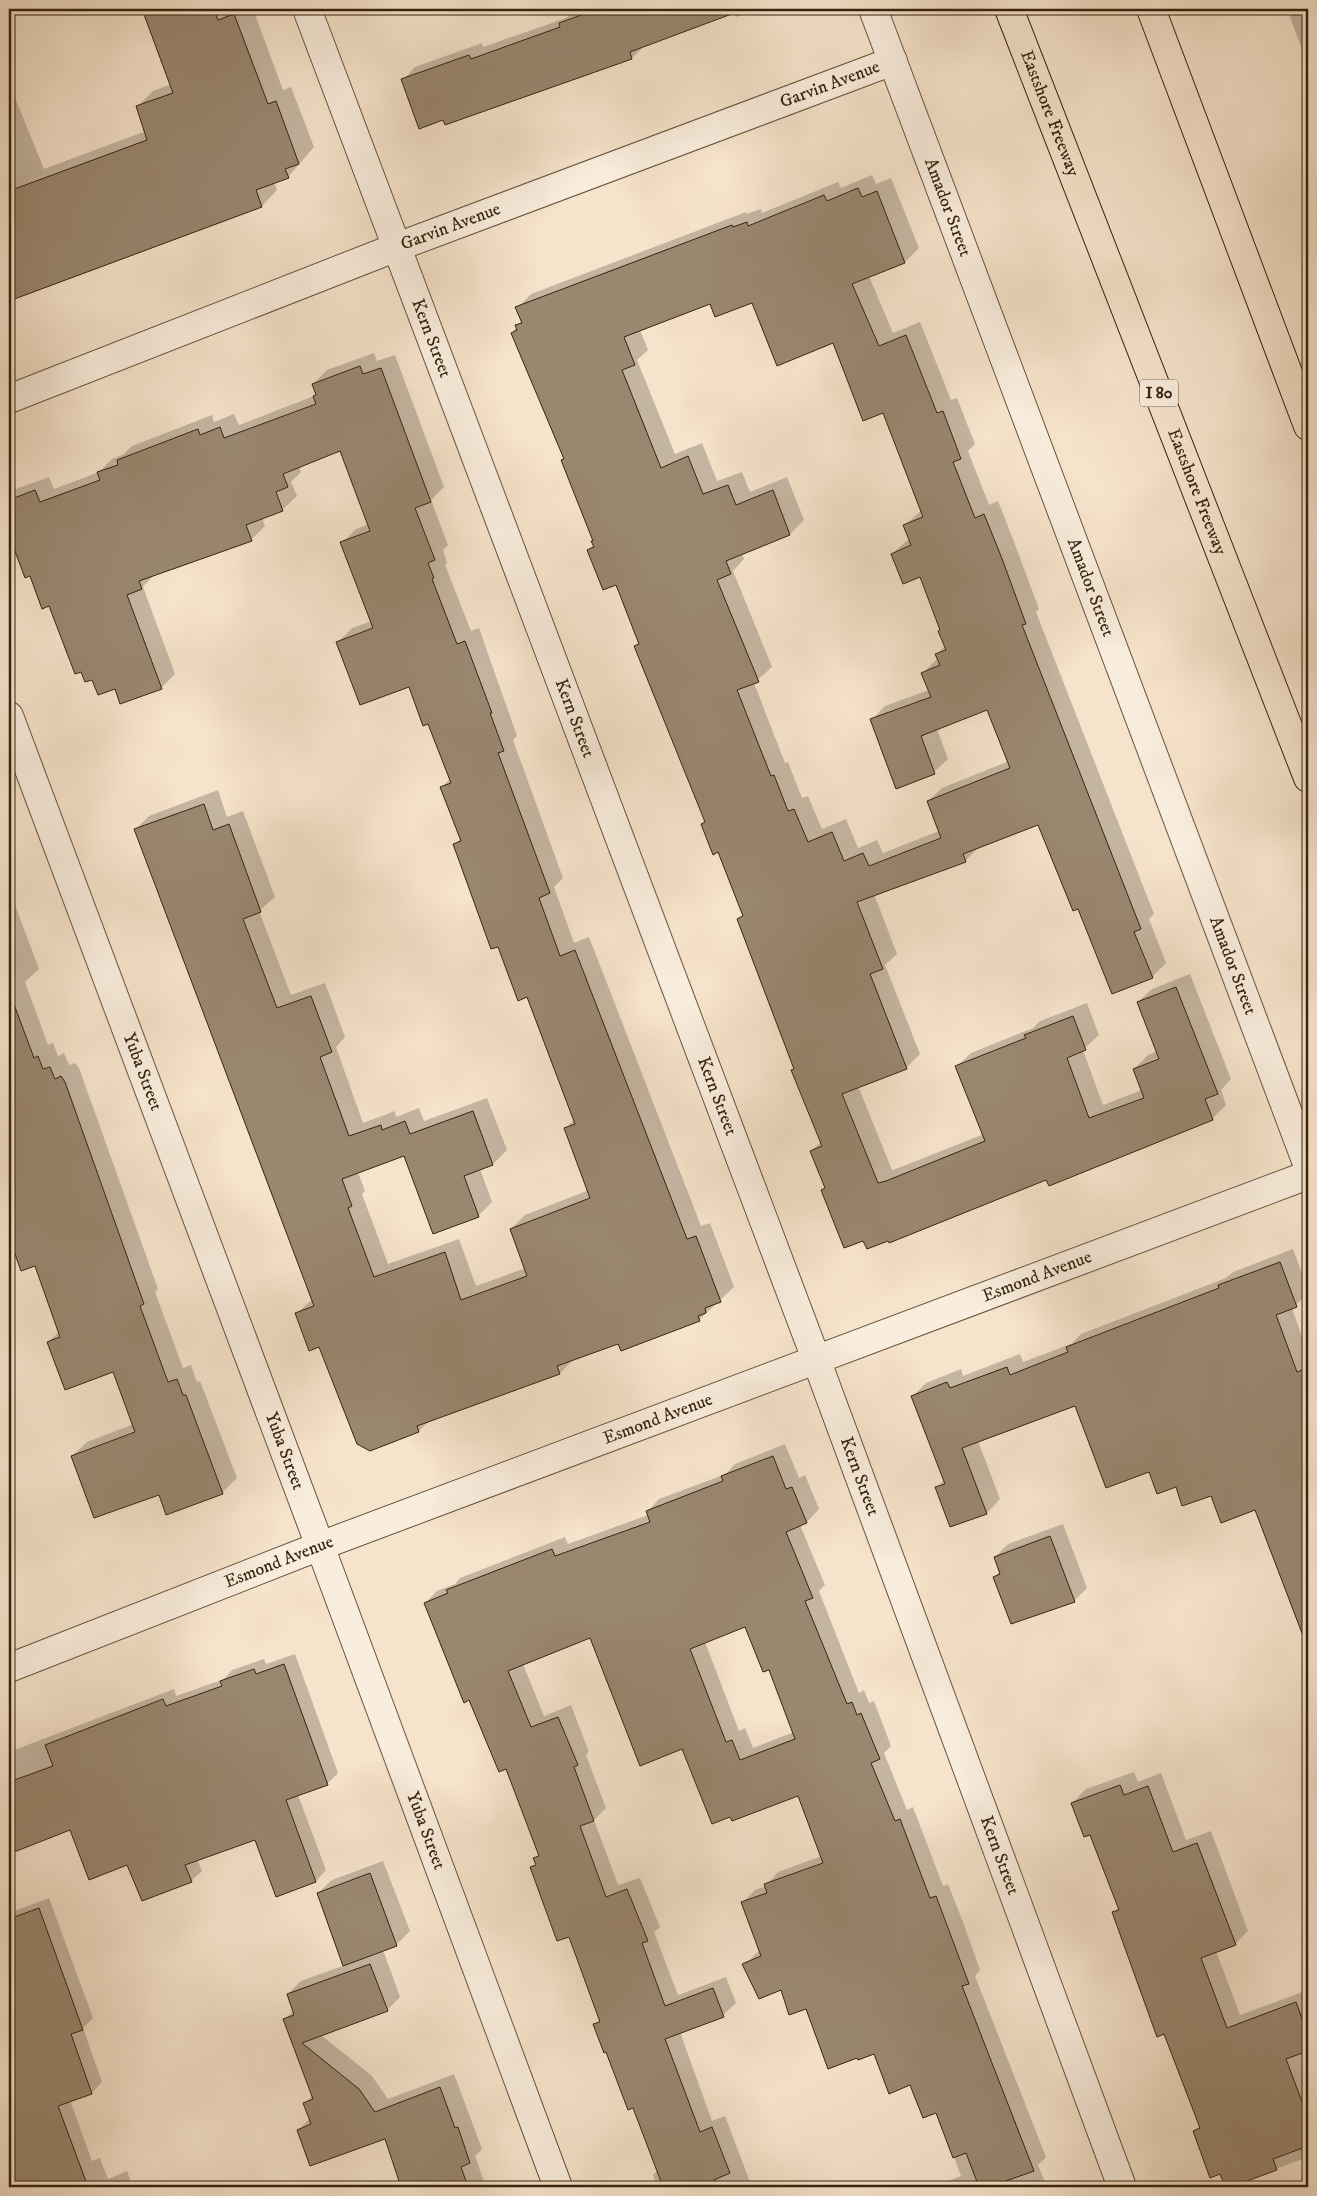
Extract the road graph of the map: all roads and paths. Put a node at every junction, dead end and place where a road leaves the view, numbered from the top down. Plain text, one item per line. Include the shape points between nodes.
1 (307, 9) edge
2 (873, 9) edge
3 (1009, 9) edge
4 (1151, 9) edge
5 (893, 61) junction
6 (397, 248) junction
7 (9, 399) edge
8 (1308, 426) edge
9 (9, 716) edge
10 (1308, 778) edge
11 (1308, 1166) edge
12 (1308, 1175) edge
13 (816, 1359) junction
14 (320, 1546) junction
15 (9, 1668) edge
16 (558, 2187) edge
17 (1122, 2187) edge

1 - 6 street, Kern Street
2 - 5 street, Amador Street
3 - 10 highway, Eastshore Freeway / I 80
4 - 8 highway
5 - 6 street, Garvin Avenue
5 - 11 street, Amador Street
6 - 7 street, Garvin Avenue
6 - 13 street, Kern Street
9 - 14 street, Yuba Street
12 - 13 street, Esmond Avenue
13 - 14 street, Esmond Avenue
13 - 17 street, Kern Street
14 - 15 street, Esmond Avenue
14 - 16 street, Yuba Street

